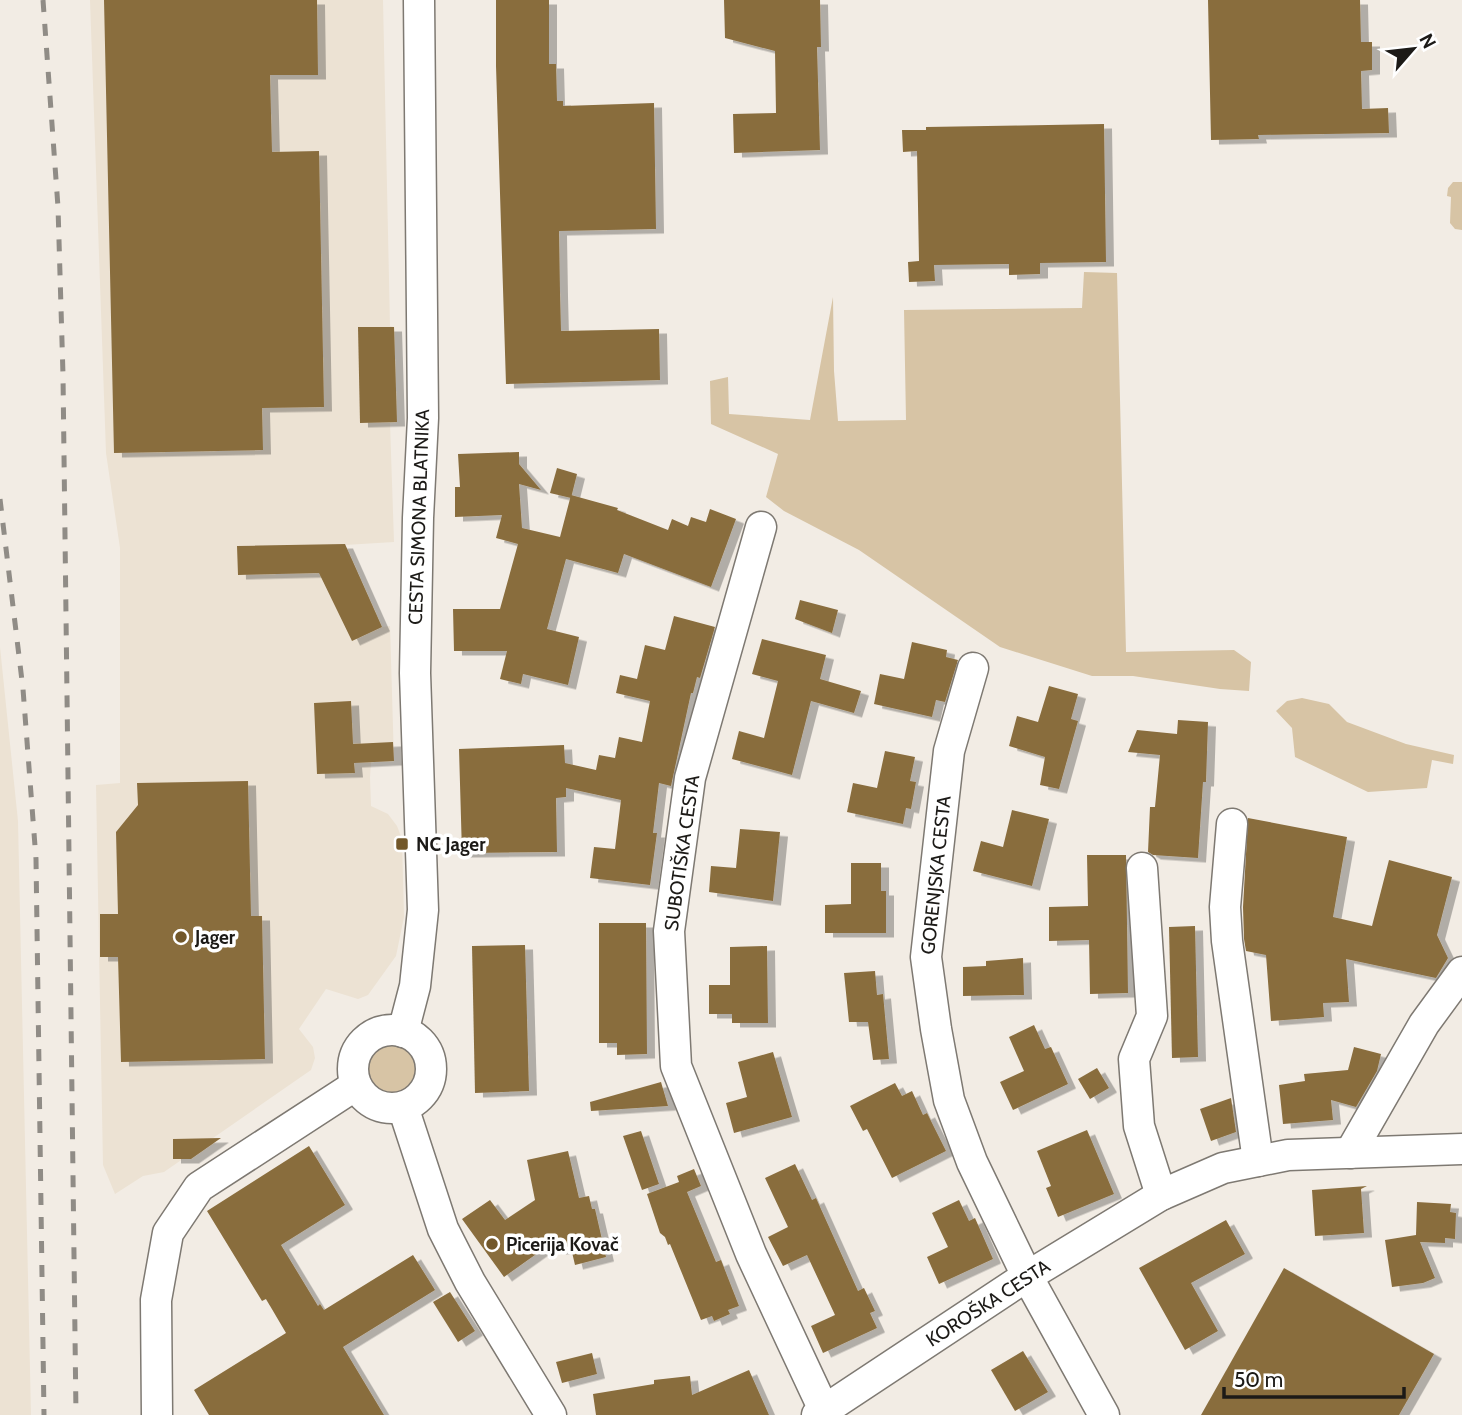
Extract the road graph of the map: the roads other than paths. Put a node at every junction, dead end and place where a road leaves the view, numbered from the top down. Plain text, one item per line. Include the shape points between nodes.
1 (419, 0) edge
2 (761, 527) dead end
3 (973, 668) dead end
4 (1232, 824) dead end
5 (1142, 868) dead end
6 (1462, 972) edge
7 (403, 1032) junction
8 (356, 1085) junction
9 (403, 1107) junction
10 (1462, 1149) edge
11 (1350, 1153) junction
12 (1258, 1161) junction
13 (1161, 1195) junction
14 (1027, 1276) junction
15 (821, 1412) edge
16 (157, 1415) edge
17 (551, 1415) edge
18 (1104, 1415) edge

1 - 7 street, CESTA SIMONA BLATNIKA via 423,418 415,673 424,910 415,986
2 - 15 street, SUBOTIŠKA CESTA via 690,778 669,931 676,1066
3 - 14 street, GORENJSKA CESTA via 949,751 926,957 949,1100 972,1162
4 - 12 street via 1226,919
5 - 13 street via 1152,1016 1134,1059 1139,1126
6 - 11 street via 1424,1024
7 - 8 street via 374,1034 363,1044 355,1056
7 - 9 street via 418,1040 428,1053 432,1070 418,1099
8 - 9 street via 376,1105
8 - 16 street via 199,1187 168,1233 156,1300
9 - 17 street via 443,1230
10 - 11 street, KOROŠKA CESTA
11 - 12 street, KOROŠKA CESTA
12 - 13 street, KOROŠKA CESTA via 1223,1168
13 - 14 street, KOROŠKA CESTA
14 - 15 street, KOROŠKA CESTA
14 - 18 street, GORENJSKA CESTA

